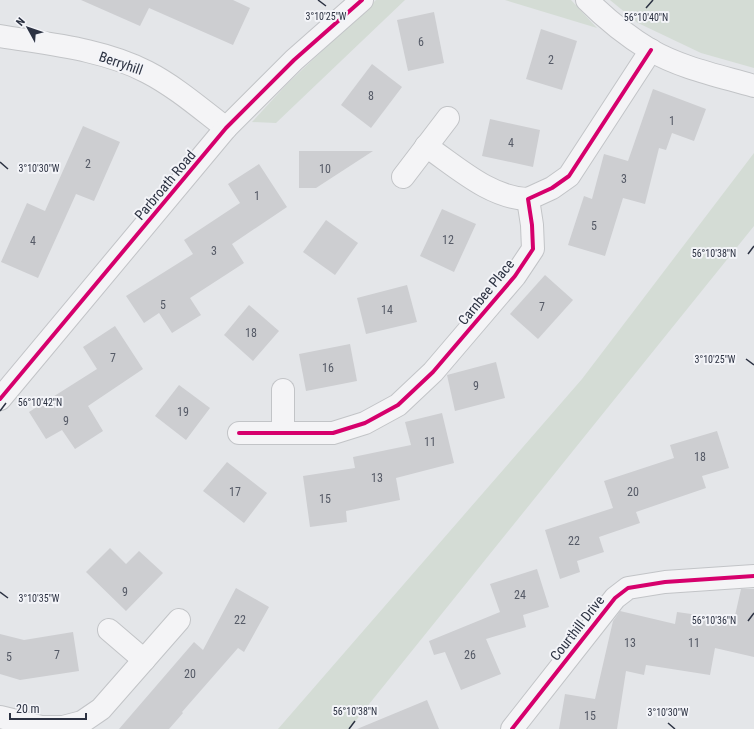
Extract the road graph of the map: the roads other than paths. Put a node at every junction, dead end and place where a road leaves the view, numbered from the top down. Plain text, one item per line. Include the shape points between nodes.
1 (362, 0) edge
2 (587, 0) edge
3 (0, 36) edge
4 (651, 50) junction
5 (754, 86) edge
6 (448, 118) dead end
7 (226, 128) junction
8 (426, 146) junction
9 (403, 177) dead end
10 (528, 199) junction
11 (283, 390) dead end
12 (0, 399) edge
13 (282, 432) junction
14 (239, 433) dead end
15 (754, 576) edge
16 (180, 620) dead end
17 (109, 630) dead end
18 (144, 660) junction
19 (0, 717) edge
20 (512, 729) edge

1 - 7 street, Parbroath Road via 294,60
2 - 4 street via 605,17
3 - 7 street, Berryhill via 122,61 165,82
4 - 5 street via 712,74
4 - 10 street via 569,176 552,188
6 - 8 street
7 - 12 street, Parbroath Road
8 - 9 street
8 - 10 street via 490,189 514,199
10 - 13 street, Carnbee Place via 533,249 515,276 433,372 410,394 398,405 365,423 333,433
11 - 13 street
13 - 14 street, Carnbee Place
15 - 20 street, Courthill Drive via 665,582 628,588 614,598
16 - 18 street
17 - 18 street
18 - 19 street via 101,709 82,722 63,727 41,727

